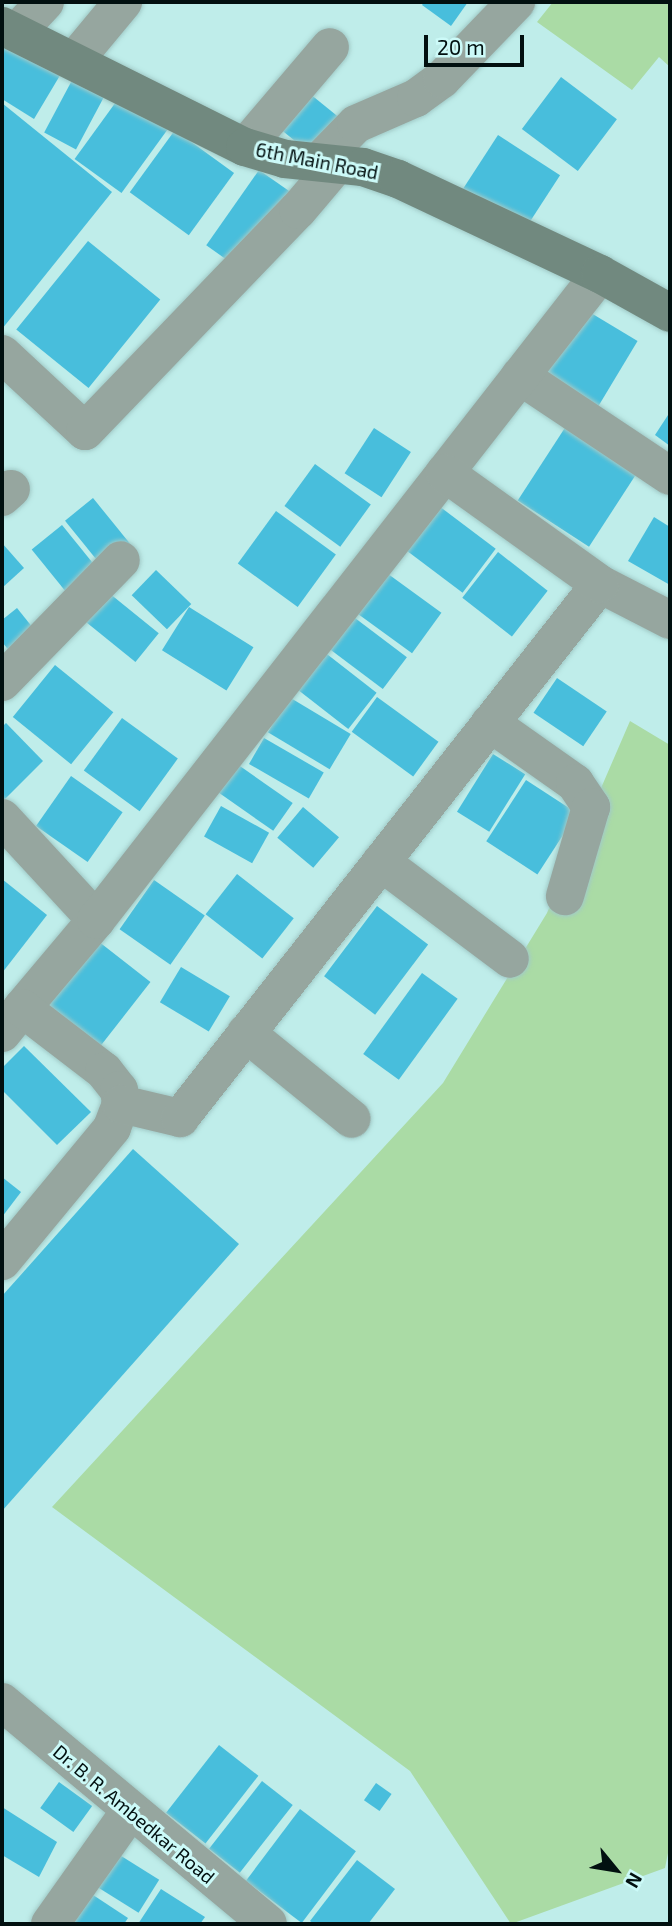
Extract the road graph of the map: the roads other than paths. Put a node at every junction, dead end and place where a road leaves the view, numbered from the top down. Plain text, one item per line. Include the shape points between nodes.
1 (45, 2) edge
2 (123, 2) edge
3 (516, 2) edge
4 (9, 29) edge
5 (330, 47) dead end
6 (74, 61) junction
7 (245, 147) junction
8 (327, 164) junction
9 (600, 274) junction
10 (670, 313) edge
11 (2, 354) edge
12 (520, 376) junction
13 (445, 473) junction
14 (670, 476) edge
15 (121, 560) dead end
16 (600, 584) junction
17 (670, 620) edge
18 (2, 682) edge
19 (490, 723) junction
20 (2, 818) edge
21 (381, 862) junction
22 (565, 896) dead end
23 (96, 920) junction
24 (510, 959) dead end
25 (12, 1021) edge
26 (246, 1033) junction
27 (121, 1104) junction
28 (352, 1119) dead end
29 (2, 1261) edge
30 (2, 1702) edge
31 (130, 1811) junction
32 (50, 1924) edge
33 (268, 1924) edge

1 - 4 street
2 - 6 street
3 - 8 street via 442,79 416,98 356,124
4 - 6 street, 6th Main Road
5 - 7 street
6 - 7 street, 6th Main Road
7 - 8 street, 6th Main Road via 285,159
8 - 9 street, 6th Main Road via 382,172
8 - 11 street via 298,210 85,431
9 - 10 street, 6th Main Road
9 - 12 street
12 - 13 street
12 - 14 street
13 - 16 street
13 - 23 street
15 - 18 street
16 - 17 street
16 - 19 street
19 - 21 street
19 - 22 street via 575,783 590,807
20 - 23 street
21 - 24 street
21 - 26 street
23 - 25 street
25 - 27 street via 104,1071 119,1090
26 - 27 street via 180,1118
26 - 28 street
27 - 29 street via 113,1128
30 - 31 street, Dr. B. R. Ambedkar Road
31 - 32 street
31 - 33 street, Dr. B. R. Ambedkar Road

